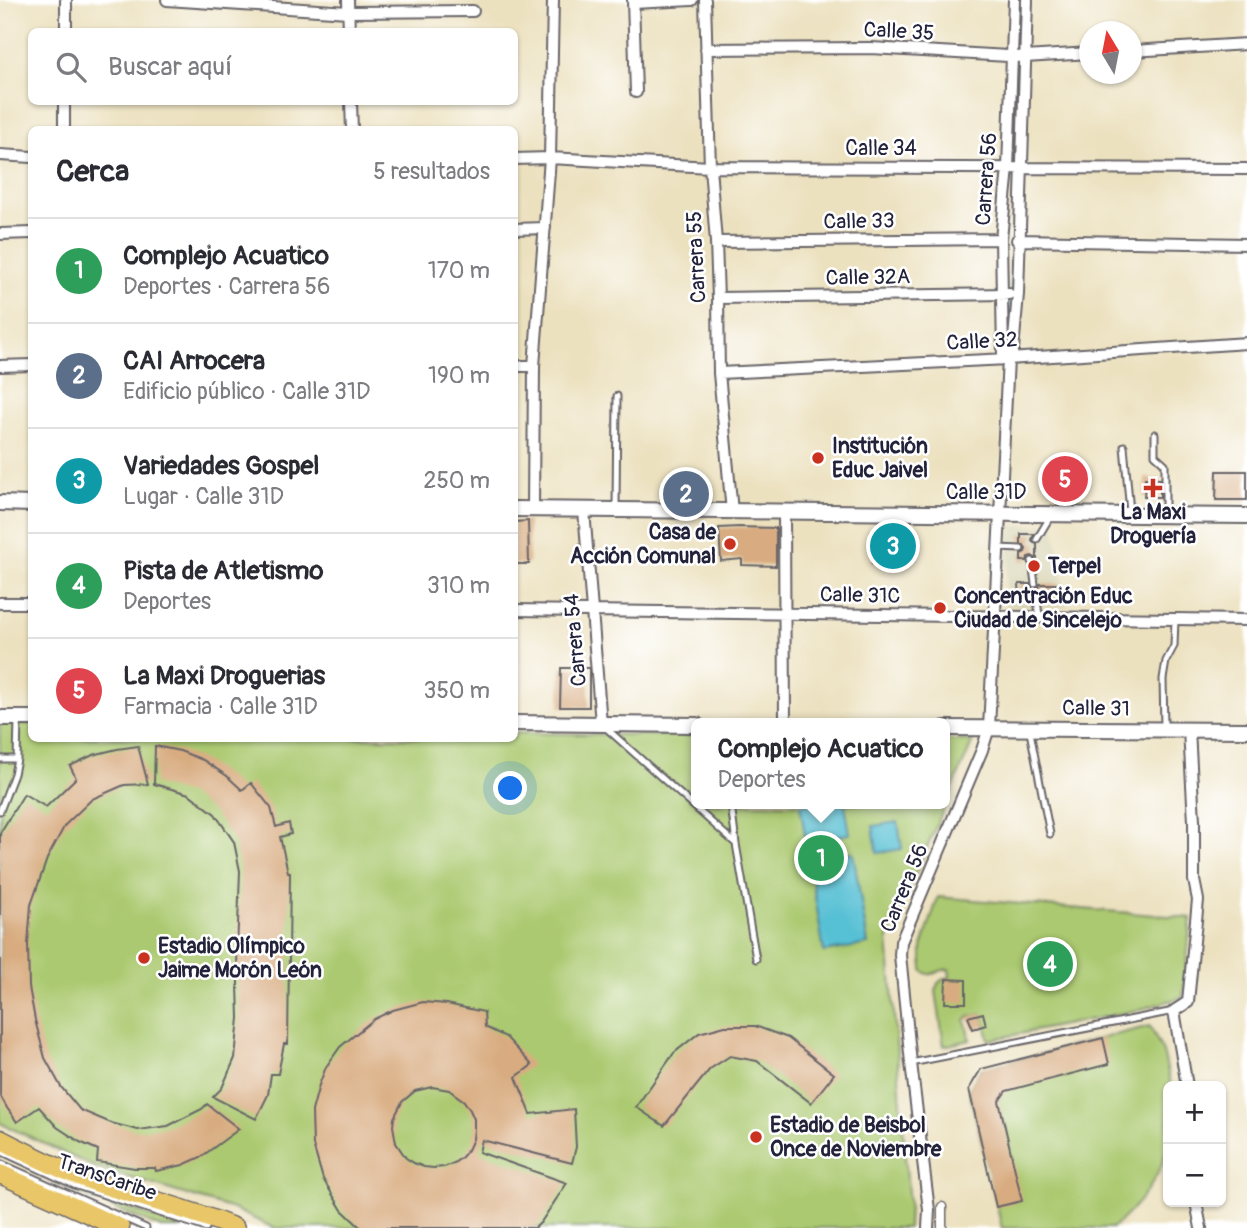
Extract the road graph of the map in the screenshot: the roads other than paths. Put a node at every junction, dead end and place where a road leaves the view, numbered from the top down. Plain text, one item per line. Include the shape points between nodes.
1 (66, 0) edge
2 (167, 0) edge
3 (553, 0) edge
4 (692, 0) edge
5 (705, 0) edge
6 (1014, 0) edge
7 (1027, 0) edge
8 (633, 1) edge
9 (348, 6) edge
10 (473, 11) dead end
11 (66, 28) edge
12 (349, 28) edge
13 (1247, 44) edge
14 (706, 49) junction
15 (1142, 50) edge
16 (1079, 54) edge
17 (1019, 57) junction
18 (636, 93) dead end
19 (64, 105) edge
20 (351, 105) edge
21 (64, 126) edge
22 (352, 126) edge
23 (0, 155) edge
24 (28, 157) edge
25 (550, 158) junction
26 (518, 159) edge
27 (710, 167) junction
28 (1015, 168) junction
29 (1247, 169) edge
30 (545, 228) junction
31 (518, 229) edge
32 (28, 233) edge
33 (0, 234) edge
34 (1001, 239) junction
35 (1018, 240) junction
36 (716, 242) junction
37 (1247, 244) edge
38 (1011, 294) junction
39 (718, 298) junction
40 (1247, 343) edge
41 (1008, 359) junction
42 (28, 365) edge
43 (0, 366) edge
44 (518, 366) edge
45 (534, 366) junction
46 (719, 373) junction
47 (617, 396) dead end
48 (1155, 434) dead end
49 (1124, 446) dead end
50 (0, 503) edge
51 (28, 504) edge
52 (518, 509) edge
53 (533, 510) junction
54 (584, 510) junction
55 (615, 511) junction
56 (732, 512) junction
57 (784, 513) junction
58 (1000, 513) junction
59 (1051, 514) junction
60 (1130, 515) junction
61 (1165, 515) junction
62 (1247, 516) edge
63 (1037, 539) dead end
64 (998, 548) junction
65 (1021, 549) dead end
66 (1032, 561) dead end
67 (1035, 584) dead end
68 (1037, 599) dead end
69 (0, 603) edge
70 (28, 604) edge
71 (518, 610) edge
72 (592, 611) junction
73 (784, 614) junction
74 (995, 616) junction
75 (1039, 617) junction
76 (1175, 619) junction
77 (1247, 620) edge
78 (0, 718) edge
79 (25, 718) edge
80 (785, 718) edge
81 (518, 723) edge
82 (601, 724) junction
83 (691, 725) edge
84 (950, 728) edge
85 (989, 728) junction
86 (1030, 729) junction
87 (1164, 730) junction
88 (1189, 730) junction
89 (1247, 730) edge
90 (0, 759) edge
91 (17, 759) junction
92 (691, 804) edge
93 (697, 809) edge
94 (732, 809) edge
95 (0, 811) edge
96 (1050, 834) dead end
97 (736, 844) junction
98 (756, 958) dead end
99 (1174, 1011) junction
100 (911, 1063) junction
101 (1186, 1081) edge
102 (0, 1139) edge
103 (0, 1152) edge
104 (0, 1163) edge
105 (0, 1174) edge
106 (1197, 1207) edge
107 (942, 1208) dead end
108 (120, 1228) edge
109 (146, 1228) edge
110 (206, 1228) edge
111 (235, 1228) edge
112 (928, 1228) edge
113 (942, 1228) edge
114 (1201, 1228) edge

1 - 11 street
2 - 9 street
3 - 25 street
4 - 8 street
5 - 14 street, Carrera 55
6 - 17 street, Carrera 56
7 - 17 street, Carrera 56
8 - 18 street
9 - 10 street
9 - 12 street
13 - 15 street
14 - 17 street, Calle 35 via 871,48
14 - 27 street, Carrera 55
16 - 17 street, Calle 35
17 - 28 street, Carrera 56
19 - 21 street
20 - 22 street
23 - 24 street
25 - 26 street, Calle 34
25 - 27 street, Calle 34
25 - 30 street
27 - 28 street, Calle 34
27 - 36 street, Carrera 55
28 - 29 street, Calle 34
28 - 34 street, Carrera 56
28 - 35 street, Carrera 56
30 - 31 street
30 - 45 street
32 - 33 street
34 - 36 street, Calle 33
34 - 38 street, Carrera 56
35 - 37 street
35 - 38 street, Carrera 56
36 - 39 street, Carrera 55
38 - 39 street, Calle 32A
38 - 41 street, Carrera 56 via 1003,355
39 - 46 street, Carrera 55
40 - 41 street, Calle 32
41 - 46 street, Calle 32
41 - 58 street, Carrera 56
42 - 43 street
44 - 45 street
45 - 53 street
46 - 56 street, Carrera 55
47 - 55 lane
48 - 61 lane via 1155,455 1165,464
49 - 60 lane
50 - 51 street
52 - 53 street, Calle 31D
53 - 54 street, Calle 31D
54 - 55 street, Calle 31D
54 - 72 street, Carrera 54
55 - 56 street, Calle 31D
56 - 57 street, Calle 31D
57 - 58 street, Calle 31D
57 - 73 street
58 - 59 street, Calle 31D
58 - 64 street, Carrera 56
59 - 60 street, Calle 31D
59 - 63 lane
60 - 61 street, Calle 31D
61 - 62 street, Calle 31D
64 - 65 lane
64 - 74 street, Carrera 56
66 - 67 lane
68 - 75 lane
69 - 70 street
71 - 72 street, Calle 31C
72 - 73 street, Calle 31C
72 - 82 street, Carrera 54
73 - 74 street, Calle 31C
73 - 80 street
74 - 75 street, Calle 31C
74 - 85 street, Carrera 56
75 - 76 street, Calle 31C
76 - 77 street, Calle 31C
76 - 87 lane via 1174,646 1163,679
78 - 79 street
79 - 91 lane
81 - 82 street
82 - 83 street
82 - 92 lane
84 - 85 street, Calle 31
85 - 86 street, Calle 31
85 - 100 street, Carrera 56 via 901,942
86 - 87 street, Calle 31
86 - 96 lane
87 - 88 street, Calle 31
88 - 89 street, Calle 31
88 - 99 street via 1198,900 1189,1000
90 - 91 lane
91 - 95 lane
93 - 97 lane
94 - 97 lane
97 - 98 lane
99 - 100 lane
99 - 101 street
100 - 112 street, Carrera 56
102 - 111 highway via 87,1180
103 - 110 lane, TransCaribe via 74,1185
104 - 109 lane, TransCaribe
105 - 108 highway
106 - 114 street
107 - 113 street

